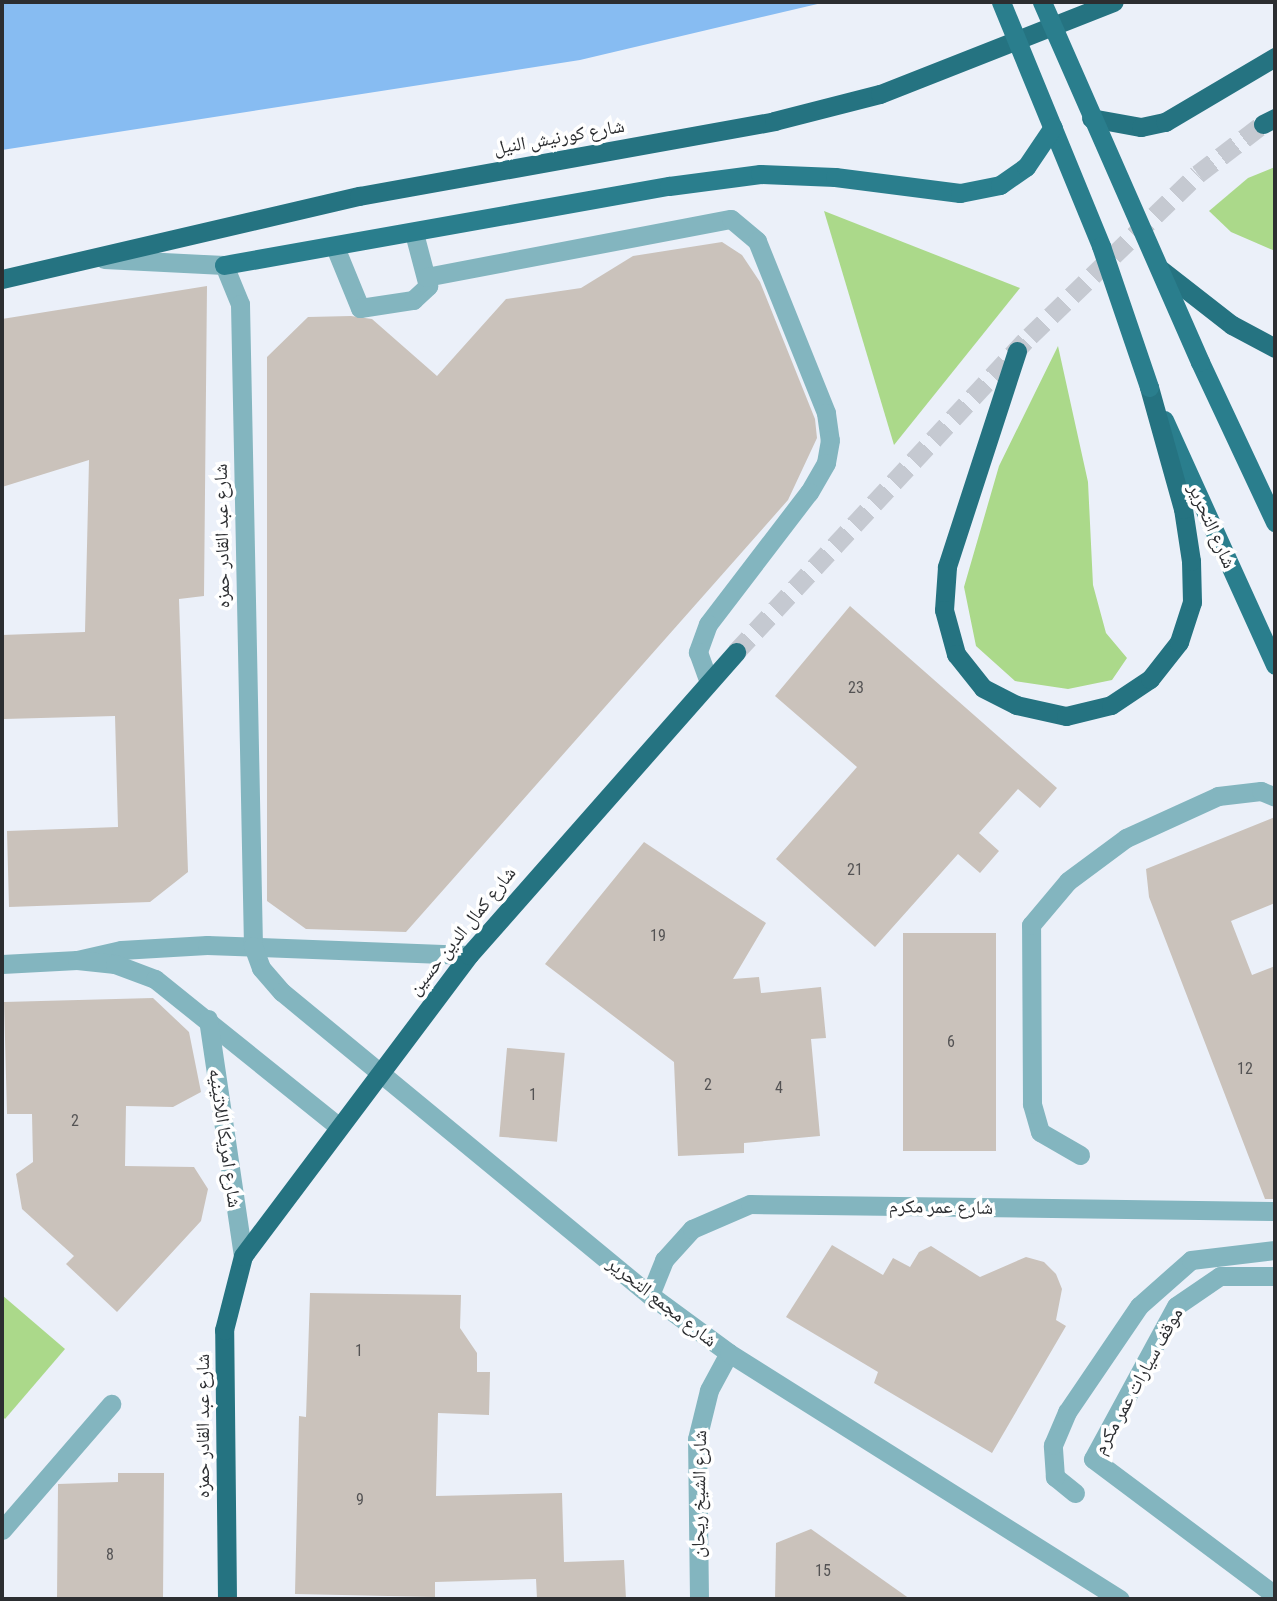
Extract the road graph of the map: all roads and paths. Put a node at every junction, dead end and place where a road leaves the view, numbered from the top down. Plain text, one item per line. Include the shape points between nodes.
1 (1001, 2) edge
2 (1042, 2) edge
3 (1113, 2) edge
4 (1275, 57) edge
5 (1091, 118) junction
6 (1054, 127) junction
7 (414, 233) junction
8 (335, 247) junction
9 (89, 259) junction
10 (224, 265) junction
11 (1160, 270) junction
12 (426, 277) junction
13 (2, 279) edge
14 (1275, 348) edge
15 (1017, 351) dead end
16 (1149, 387) junction
17 (1275, 522) edge
18 (736, 652) tunnel mouth
19 (1275, 666) edge
20 (708, 680) junction
21 (1275, 797) edge
22 (253, 946) junction
23 (469, 955) junction
24 (77, 960) junction
25 (2, 964) edge
26 (208, 1019) junction
27 (381, 1070) junction
28 (338, 1126) junction
29 (1080, 1155) dead end
30 (1275, 1211) edge
31 (1275, 1250) edge
32 (243, 1256) junction
33 (1275, 1276) edge
34 (650, 1295) junction
35 (729, 1353) junction
36 (111, 1404) dead end
37 (1075, 1493) dead end
38 (2, 1530) edge
39 (1275, 1595) edge
40 (227, 1599) edge
41 (699, 1599) edge
42 (1120, 1599) edge

1 - 6 main road, شارع التحرير, bridge
2 - 5 main road, bridge
3 - 9 highway, شارع كورنيش النيل via 880,94 774,121 359,196
4 - 5 highway via 1165,122 1141,127
5 - 11 main road, bridge
6 - 7 main road, bridge via 1026,167 1000,185 960,193 835,177 760,174
6 - 16 main road, شارع التحرير, bridge
7 - 8 main road
7 - 12 street
8 - 10 main road
8 - 12 street via 360,308 420,297 428,286
9 - 10 street
9 - 13 highway, شارع كورنيش النيل
10 - 22 street, شارع عبد القادر حمزه via 240,304
11 - 14 highway via 1232,325
11 - 17 main road, bridge
12 - 20 street via 731,219 757,241 825,413 830,440 826,463 809,492 708,624 698,652
15 - 16 highway via 954,545 944,610 956,654 983,688 1016,705 1066,716 1111,705 1150,679 1179,642 1192,602 1191,561 1183,509
16 - 19 main road, شارع التحرير
18 - 20 highway, شارع كمال الدين حسين
20 - 23 highway, شارع كمال الدين حسين
21 - 29 street via 1261,791 1228,794 1126,838 1068,881 1031,925 1032,1104 1040,1132
22 - 23 street
22 - 24 street via 148,948
22 - 27 street, شارع مجمع التحرير via 261,968 282,992
23 - 27 highway, شارع كمال الدين حسين
24 - 25 street, شارع امريكا اللاتينيه
24 - 26 street, شارع امريكا اللاتينيه via 115,964 155,979
26 - 28 street, شارع امريكا اللاتينيه
26 - 32 street, شارع امريكا اللاتينيه
27 - 28 highway, شارع كمال الدين حسين
27 - 34 street, شارع مجمع التحرير
28 - 32 highway, شارع كمال الدين حسين
30 - 34 street, شارع عمر مكرم via 750,1205 710,1218 684,1236 664,1261
31 - 37 street via 1191,1260 1165,1278 1139,1306 1067,1412 1053,1445 1055,1477
32 - 40 highway, شارع عبد القادر حمزه via 225,1329
33 - 39 street, موقف سيارات عمر مكرم via 1220,1276 1176,1306 1093,1459
34 - 35 street, شارع مجمع التحرير
35 - 41 street, شارع الشيخ ريحان via 709,1390 697,1439
35 - 42 street, شارع مجمع التحرير
36 - 38 street

